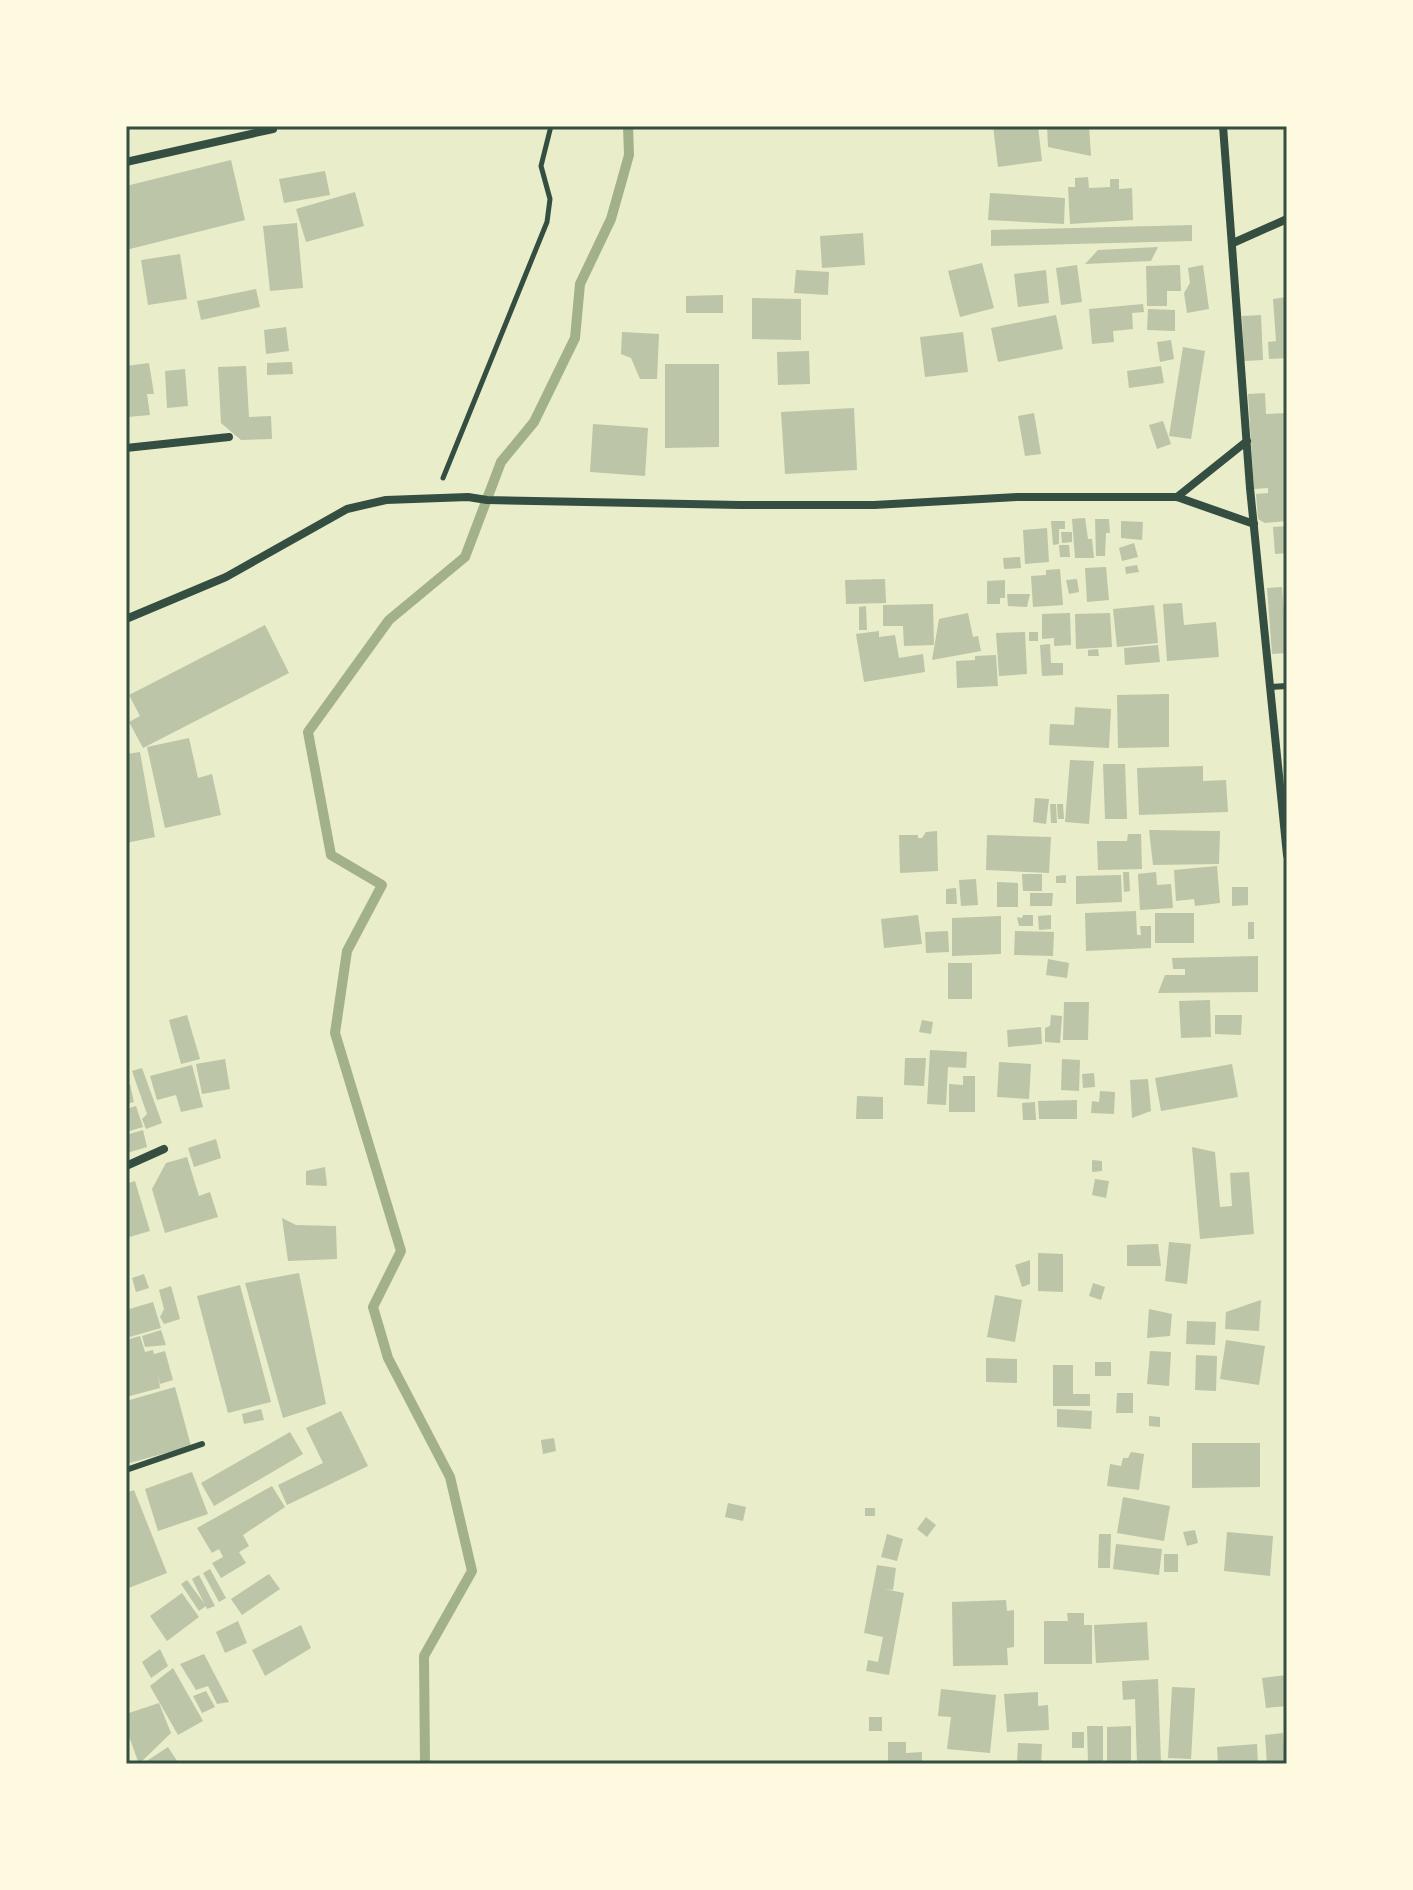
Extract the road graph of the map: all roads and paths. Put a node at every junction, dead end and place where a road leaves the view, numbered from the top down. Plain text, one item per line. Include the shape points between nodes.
1 (551, 126) edge
2 (1223, 126) edge
3 (273, 129) dead end
4 (126, 162) edge
5 (1287, 219) edge
6 (1233, 243) junction
7 (229, 437) dead end
8 (1247, 441) junction
9 (126, 448) edge
10 (435, 497) junction
11 (1177, 497) junction
12 (1254, 524) junction
13 (126, 619) edge
14 (1287, 686) edge
15 (1270, 687) junction
16 (1287, 855) edge
17 (164, 1149) dead end
18 (126, 1166) edge
19 (202, 1444) dead end
20 (126, 1470) edge

1 - 10 path via 541,166 550,199 547,222
2 - 6 street
3 - 4 street
5 - 6 street
6 - 8 street
7 - 9 street
8 - 11 street
8 - 12 street
10 - 11 street via 770,505
10 - 13 street via 347,509 226,577
11 - 12 street
12 - 15 street
14 - 15 lane
15 - 16 street
17 - 18 street
19 - 20 lane

